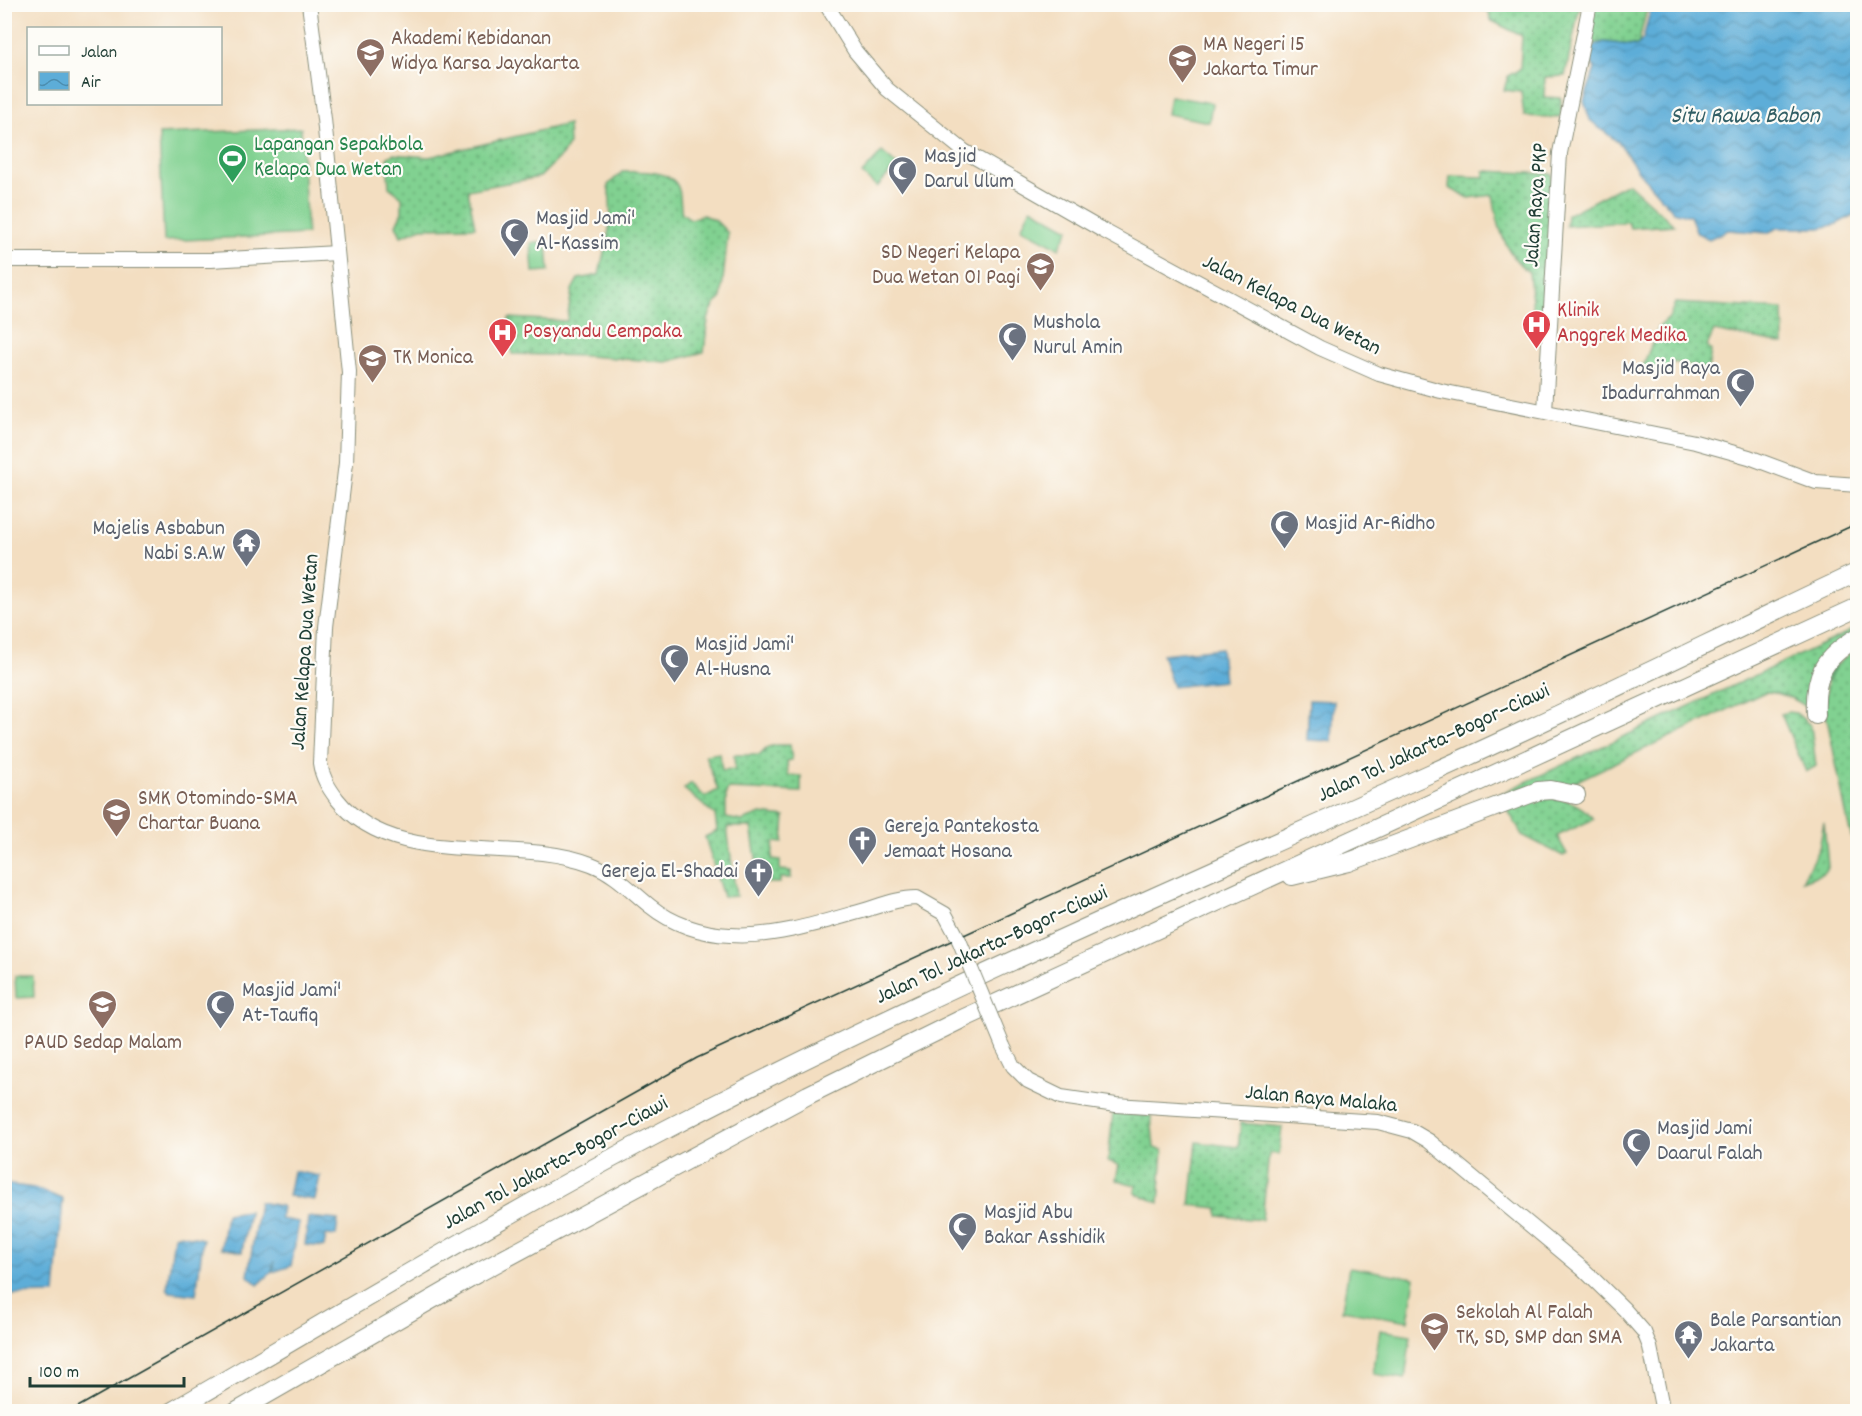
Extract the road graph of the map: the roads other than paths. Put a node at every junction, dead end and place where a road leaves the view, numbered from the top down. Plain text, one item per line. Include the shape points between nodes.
1 (309, 4) edge
2 (826, 4) edge
3 (1590, 4) edge
4 (337, 253) junction
5 (4, 260) edge
6 (1545, 411) junction
7 (1857, 485) edge
8 (1857, 572) edge
9 (1857, 607) edge
10 (1857, 637) edge
11 (1816, 715) dead end
12 (1576, 795) dead end
13 (1269, 879) junction
14 (1003, 1046) joint
15 (171, 1412) edge
16 (236, 1412) edge
17 (1663, 1412) edge

1 - 4 street, Jalan Kelapa Dua Wetan
2 - 6 street, Jalan Kelapa Dua Wetan via 855,51 887,89 964,151 992,168 1255,314 1361,367 1441,391
3 - 6 street, Jalan Raya PKP via 1560,153
4 - 5 street via 211,260
4 - 14 street, Jalan Kelapa Dua Wetan, bridge via 349,372 348,433 326,627 320,762 325,782 341,804 360,821 408,841 530,851 578,860 615,876 665,916 702,931 733,936 759,934 917,898 945,914
6 - 7 street, Jalan Kelapa Dua Wetan via 1695,442 1816,482
8 - 15 highway, Jalan Tol Jakarta–Bogor–Ciawi via 1436,771 804,1060 663,1131 501,1221
9 - 13 highway
10 - 11 highway via 1823,666 1817,684
12 - 13 highway via 1538,791 1349,862
13 - 16 highway via 960,1020 737,1131
14 - 17 street, Jalan Raya Malaka via 1028,1081 1061,1097 1116,1105 1378,1122 1412,1131 1461,1166 1583,1269 1635,1321 1650,1347

